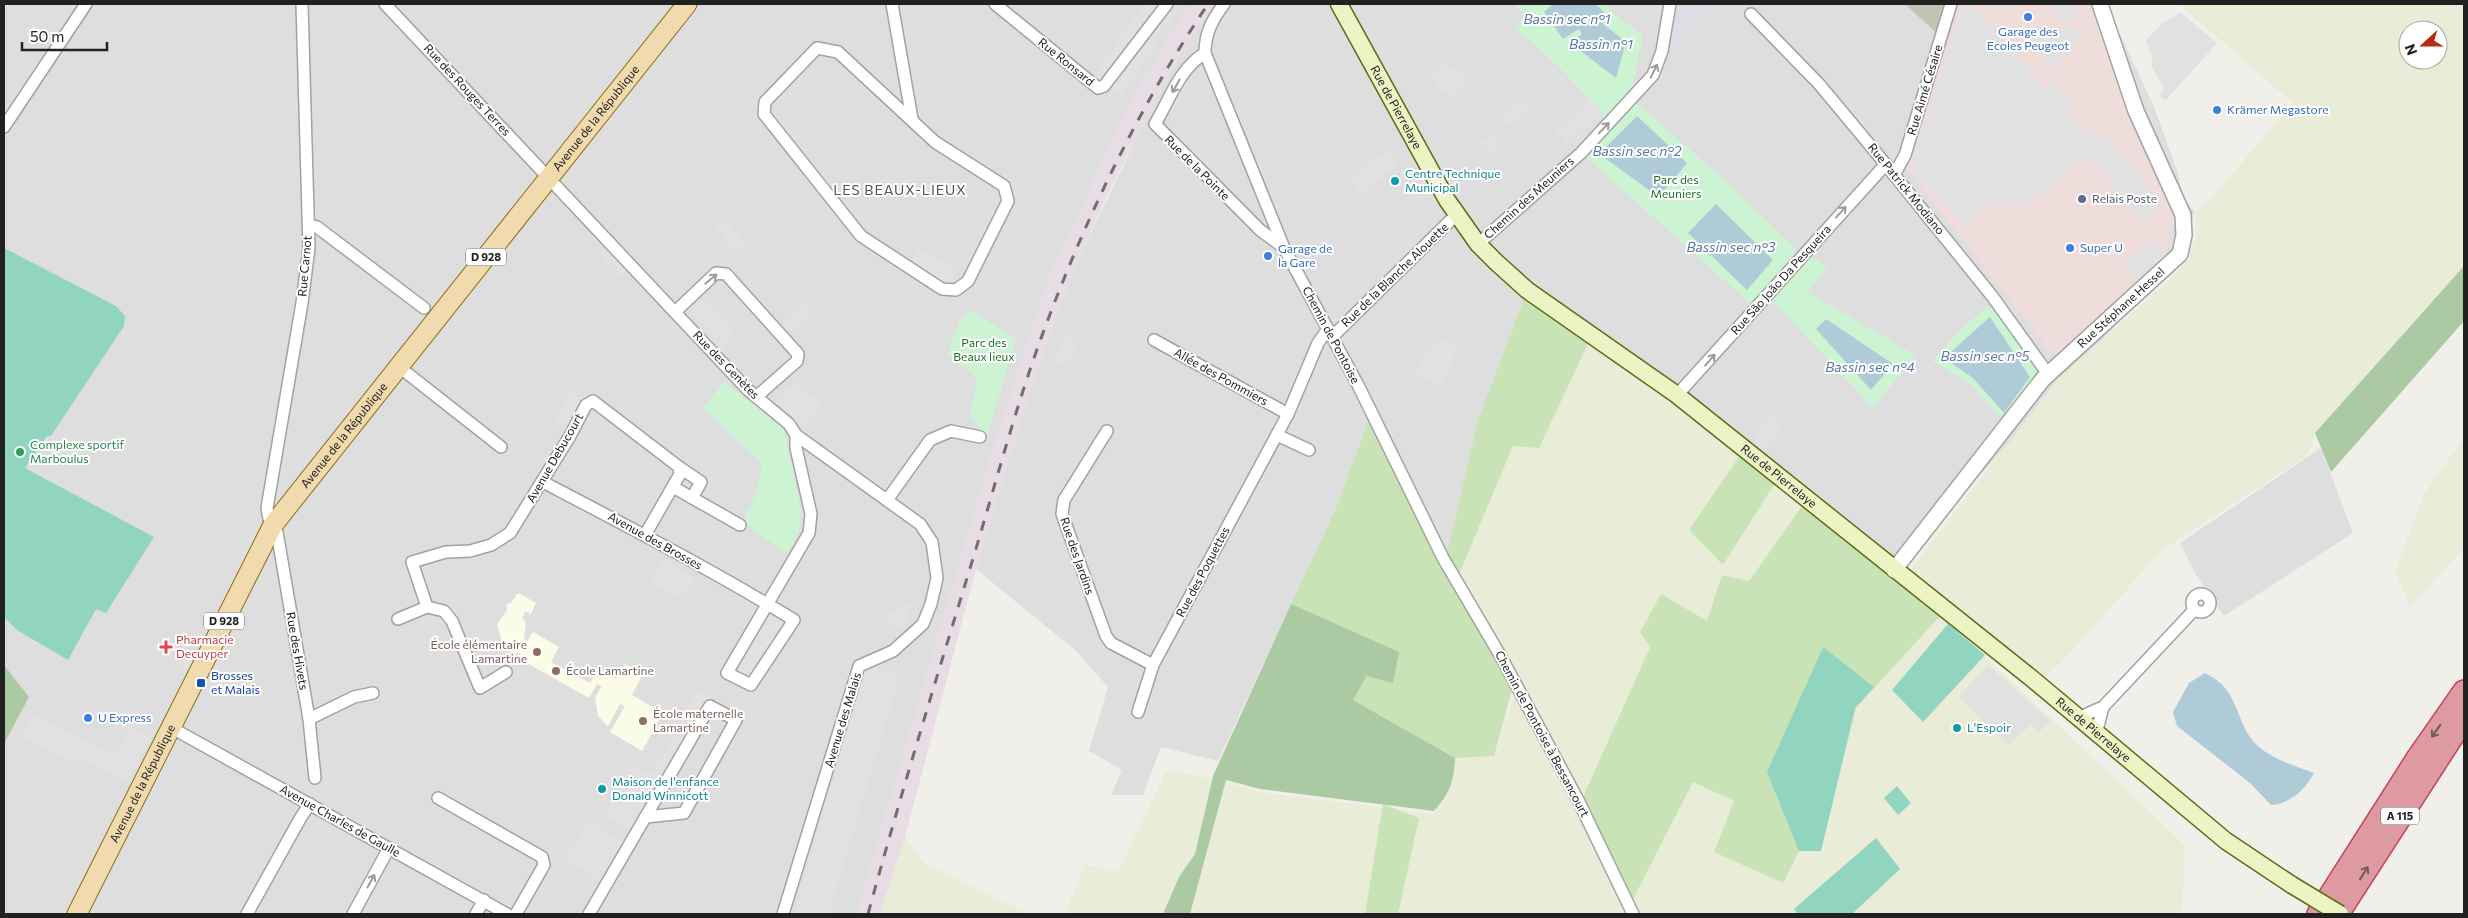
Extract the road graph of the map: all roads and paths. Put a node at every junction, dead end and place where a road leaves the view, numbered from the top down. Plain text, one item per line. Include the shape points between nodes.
1 (86, 4) edge
2 (302, 4) edge
3 (385, 4) edge
4 (687, 4) edge
5 (892, 4) edge
6 (995, 4) edge
7 (1167, 4) edge
8 (1224, 4) edge
9 (1340, 4) edge
10 (1670, 4) edge
11 (1951, 4) edge
12 (2100, 4) edge
13 (1751, 14) dead end
14 (1205, 54) junction
15 (912, 119) junction
16 (4, 127) edge
17 (1886, 164) junction
18 (1894, 175) junction
19 (549, 177) junction
20 (1457, 214) junction
21 (309, 225) junction
22 (1478, 244) junction
23 (1284, 248) junction
24 (424, 308) dead end
25 (675, 312) junction
26 (1330, 333) junction
27 (1154, 340) dead end
28 (398, 366) junction
29 (2048, 374) junction
30 (1677, 395) junction
31 (756, 397) junction
32 (1288, 414) junction
33 (1107, 430) dead end
34 (796, 435) junction
35 (1277, 435) junction
36 (980, 437) dead end
37 (501, 448) dead end
38 (1309, 450) dead end
39 (679, 467) junction
40 (543, 482) junction
41 (673, 487) junction
42 (269, 496) junction
43 (692, 498) junction
44 (887, 500) junction
45 (285, 510) junction
46 (273, 525) junction
47 (740, 525) dead end
48 (645, 535) junction
49 (935, 557) joint
50 (1443, 558) joint
51 (1894, 570) junction
52 (766, 603) junction
53 (427, 607) junction
54 (2194, 610) dead end
55 (398, 619) dead end
56 (1153, 665) junction
57 (506, 672) dead end
58 (2464, 691) edge
59 (373, 692) dead end
60 (2102, 707) junction
61 (1138, 712) dead end
62 (2078, 718) junction
63 (309, 719) junction
64 (2464, 719) edge
65 (172, 728) junction
66 (2096, 734) junction
67 (315, 778) dead end
68 (438, 798) dead end
69 (310, 804) junction
70 (646, 817) junction
71 (389, 848) junction
72 (484, 900) junction
73 (77, 914) edge
74 (247, 914) edge
75 (353, 914) edge
76 (476, 914) edge
77 (507, 914) edge
78 (516, 914) edge
79 (589, 914) edge
80 (783, 914) edge
81 (1632, 914) edge
82 (2318, 914) edge
83 (2339, 914) edge

1 - 16 street
2 - 21 street, Rue Carnot
3 - 19 street, Rue des Rouges Terres
4 - 19 main road, Avenue de la République / D 928
5 - 15 street
6 - 7 street, Rue Ronsard via 1098,88 1104,86
8 - 14 street via 1214,16 1205,37
9 - 20 main road, Rue de Pierrelaye
22 -> 10 street, Chemin des Meuniers via 1581,152 1653,75 1662,51
11 - 18 street, Rue Aimé Césaire via 1905,155
12 - 29 street, Rue Stéphane Hessel via 2136,112 2181,208 2183,244 2180,254 2171,264
13 - 17 street, Rue Patrick Modiano via 1819,84
14 - 23 street, Chemin de Pontoise
14 -> 23 street, Rue de la Pointe via 1185,70 1155,124 1260,230
15 - 15 street via 838,52 817,48 765,102 764,114 861,236 942,289 956,290 968,281 1008,201 1004,186 935,142
17 - 18 street, Rue Patrick Modiano
30 -> 17 street, Rue São João Da Pesqueira
18 - 29 street, Rue Patrick Modiano via 1992,296
19 - 25 street, Rue des Genètes
19 - 28 main road, Avenue de la République / D 928
20 - 22 main road, Rue de Pierrelaye
20 - 26 street, Rue de la Blanche Alouette
21 - 24 street via 317,227
21 - 42 street, Rue Carnot via 302,303
22 - 30 main road, Rue de Pierrelaye via 1527,290
23 - 26 street, Chemin de Pontoise
25 - 31 street, Rue des Genètes
25 -> 31 street via 716,273 726,274 798,354 797,361
26 - 32 street, Rue des Poquettes via 1318,343
26 - 50 street, Chemin de Pontoise
27 - 32 street, Allée des Pommiers
28 - 37 street
28 - 45 main road, Avenue de la République / D 928
29 - 51 street, Rue Stéphane Hessel
30 - 51 main road, Rue de Pierrelaye
31 - 34 street, Rue des Genètes via 789,424
32 - 35 street, Rue des Poquettes
33 - 56 street, Rue des Jardins via 1064,500 1062,514 1106,636 1120,648
34 - 44 street, Rue des Genètes
34 - 52 street, Avenue des Brosses via 811,514 809,533
35 - 38 street
35 - 56 street, Rue des Poquettes
36 - 44 street via 951,431 930,440
39 - 40 street, Avenue Debucourt via 593,401 586,405
39 - 41 street via 680,474
39 - 43 street, Avenue Debucourt via 701,482
40 - 48 street, Avenue des Brosses
40 - 53 street, Avenue Debucourt via 510,533 470,551 446,552 412,562
41 - 43 street
41 - 48 street
42 - 45 street
42 - 46 street, Rue Carnot via 267,508
43 - 47 street
44 - 49 street, Rue des Genètes via 920,524 932,542
45 - 46 main road, Avenue de la République / D 928
46 - 63 street, Rue des Hivets
46 - 65 main road, Avenue de la République / D 928
48 - 52 street, Avenue des Brosses
49 - 80 street, Avenue des Malais via 937,578 923,624 893,652 859,666
50 - 81 street, Chemin de Pontoise à Bessancourt via 1500,655 1578,800
51 - 62 main road, Rue de Pierrelaye
52 - 52 street, Avenue des Brosses via 794,620 751,685 727,673
53 - 55 street
53 - 57 street via 444,610 452,621 480,688
54 - 60 street
56 - 61 street, Rue des Poquettes
58 -> 82 highway, A 115
59 - 63 street via 354,697
60 - 62 street
60 - 66 street
62 - 66 main road, Rue de Pierrelaye
63 - 67 street, Rue des Hivets
83 -> 64 highway, A 115
65 - 69 street, Avenue Charles de Gaulle
65 - 73 main road, Avenue de la République / D 928
66 - 83 main road, Rue de Pierrelaye, bridge via 2226,841
68 - 78 street via 542,857 544,865
69 - 71 street, Avenue Charles de Gaulle
69 - 74 street
70 - 70 street via 710,706 736,720 684,812
70 - 79 street
71 - 72 street, Avenue Charles de Gaulle
75 -> 71 street
72 - 76 street
72 - 77 street, Avenue Charles de Gaulle

